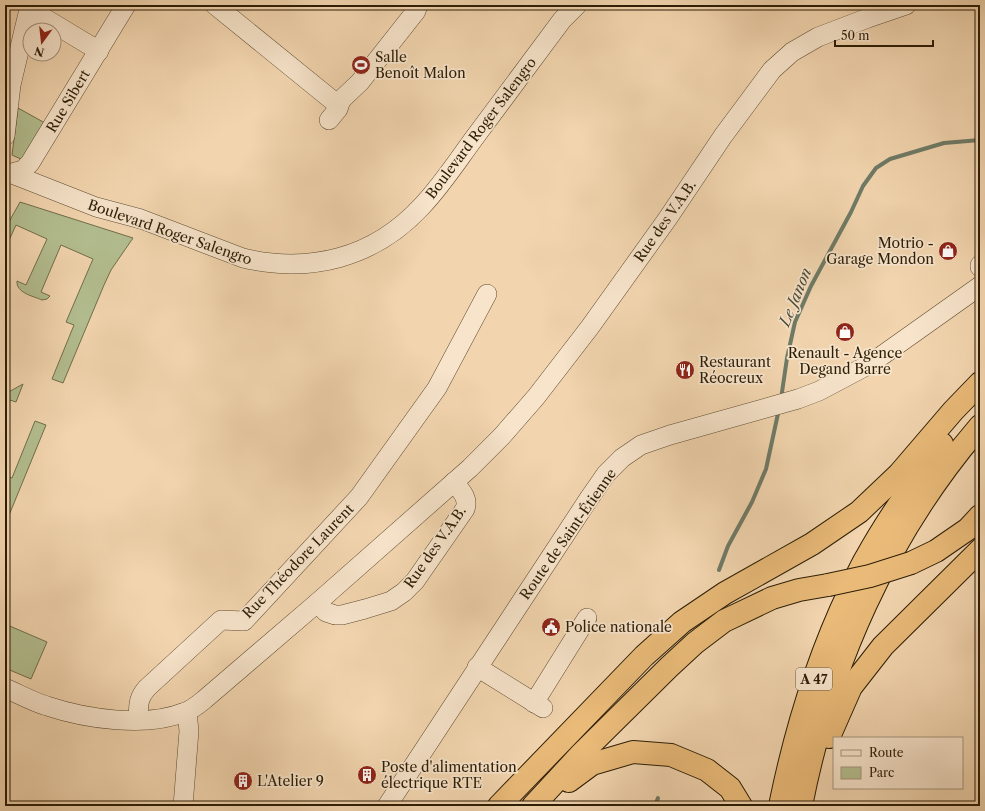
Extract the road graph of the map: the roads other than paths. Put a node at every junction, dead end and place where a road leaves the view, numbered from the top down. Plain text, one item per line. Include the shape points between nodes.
1 (126, 5) edge
2 (214, 5) edge
3 (418, 5) edge
4 (577, 5) edge
5 (906, 5) edge
6 (36, 10) edge
7 (99, 51) junction
8 (342, 100) junction
9 (329, 120) dead end
10 (5, 136) edge
11 (7, 170) edge
12 (5, 191) edge
13 (980, 286) edge
14 (486, 294) dead end
15 (980, 384) edge
16 (980, 399) edge
17 (980, 426) edge
18 (454, 482) junction
19 (980, 516) edge
20 (980, 550) edge
21 (317, 603) junction
22 (587, 618) dead end
23 (478, 668) junction
24 (5, 688) edge
25 (187, 712) junction
26 (138, 720) junction
27 (809, 763) junction
28 (183, 806) edge
29 (387, 806) edge
30 (499, 806) edge
31 (533, 806) edge
32 (741, 806) edge
33 (780, 806) edge
34 (801, 806) edge

1 - 7 street, Rue Sibert
2 - 8 street via 332,100
3 - 8 street via 392,42
4 - 11 street, Boulevard Roger Salengro via 562,20 422,206 392,233 339,258 302,265 279,265 243,258 141,219 84,203
5 - 18 street, Rue des V.A.B. via 818,37 792,52 772,70 632,270 536,398 502,436
6 - 7 street
6 - 10 street via 11,85
7 - 11 street, Rue Sibert via 30,163 23,170
8 - 9 street
11 - 12 street
13 - 23 street, Route de Saint-Étienne via 870,364 819,391 670,435 641,445 622,458 606,474 588,500
14 - 26 street, Rue Théodore Laurent via 437,388 359,497 244,621 221,620 141,694
15 - 30 highway via 953,411 899,474 859,512 812,544 725,593 682,622 644,656
16 - 33 highway, A 47 via 947,436 898,506 866,558 836,619 811,687 788,764
17 - 27 highway, A 47 via 939,477 889,557 854,630 829,694
18 - 21 street, Rue des V.A.B.
18 - 21 street, Rue des V.A.B. via 466,499 465,509 415,581 404,592 391,601 342,615 329,614
19 - 31 highway, bridge via 962,534 911,563 870,576 772,598 724,621 669,667 582,753
20 - 27 highway via 883,646 851,687 824,747
21 - 25 street, Rue des V.A.B. via 221,687
22 - 23 street via 538,705
23 - 29 street, Route de Saint-Étienne
24 - 26 street via 46,706 76,715
25 - 26 street, Rue des V.A.B. via 161,719
25 - 28 street via 189,731
27 - 34 highway, A 47
31 - 32 highway via 592,764 633,752 670,755 707,770 730,788

